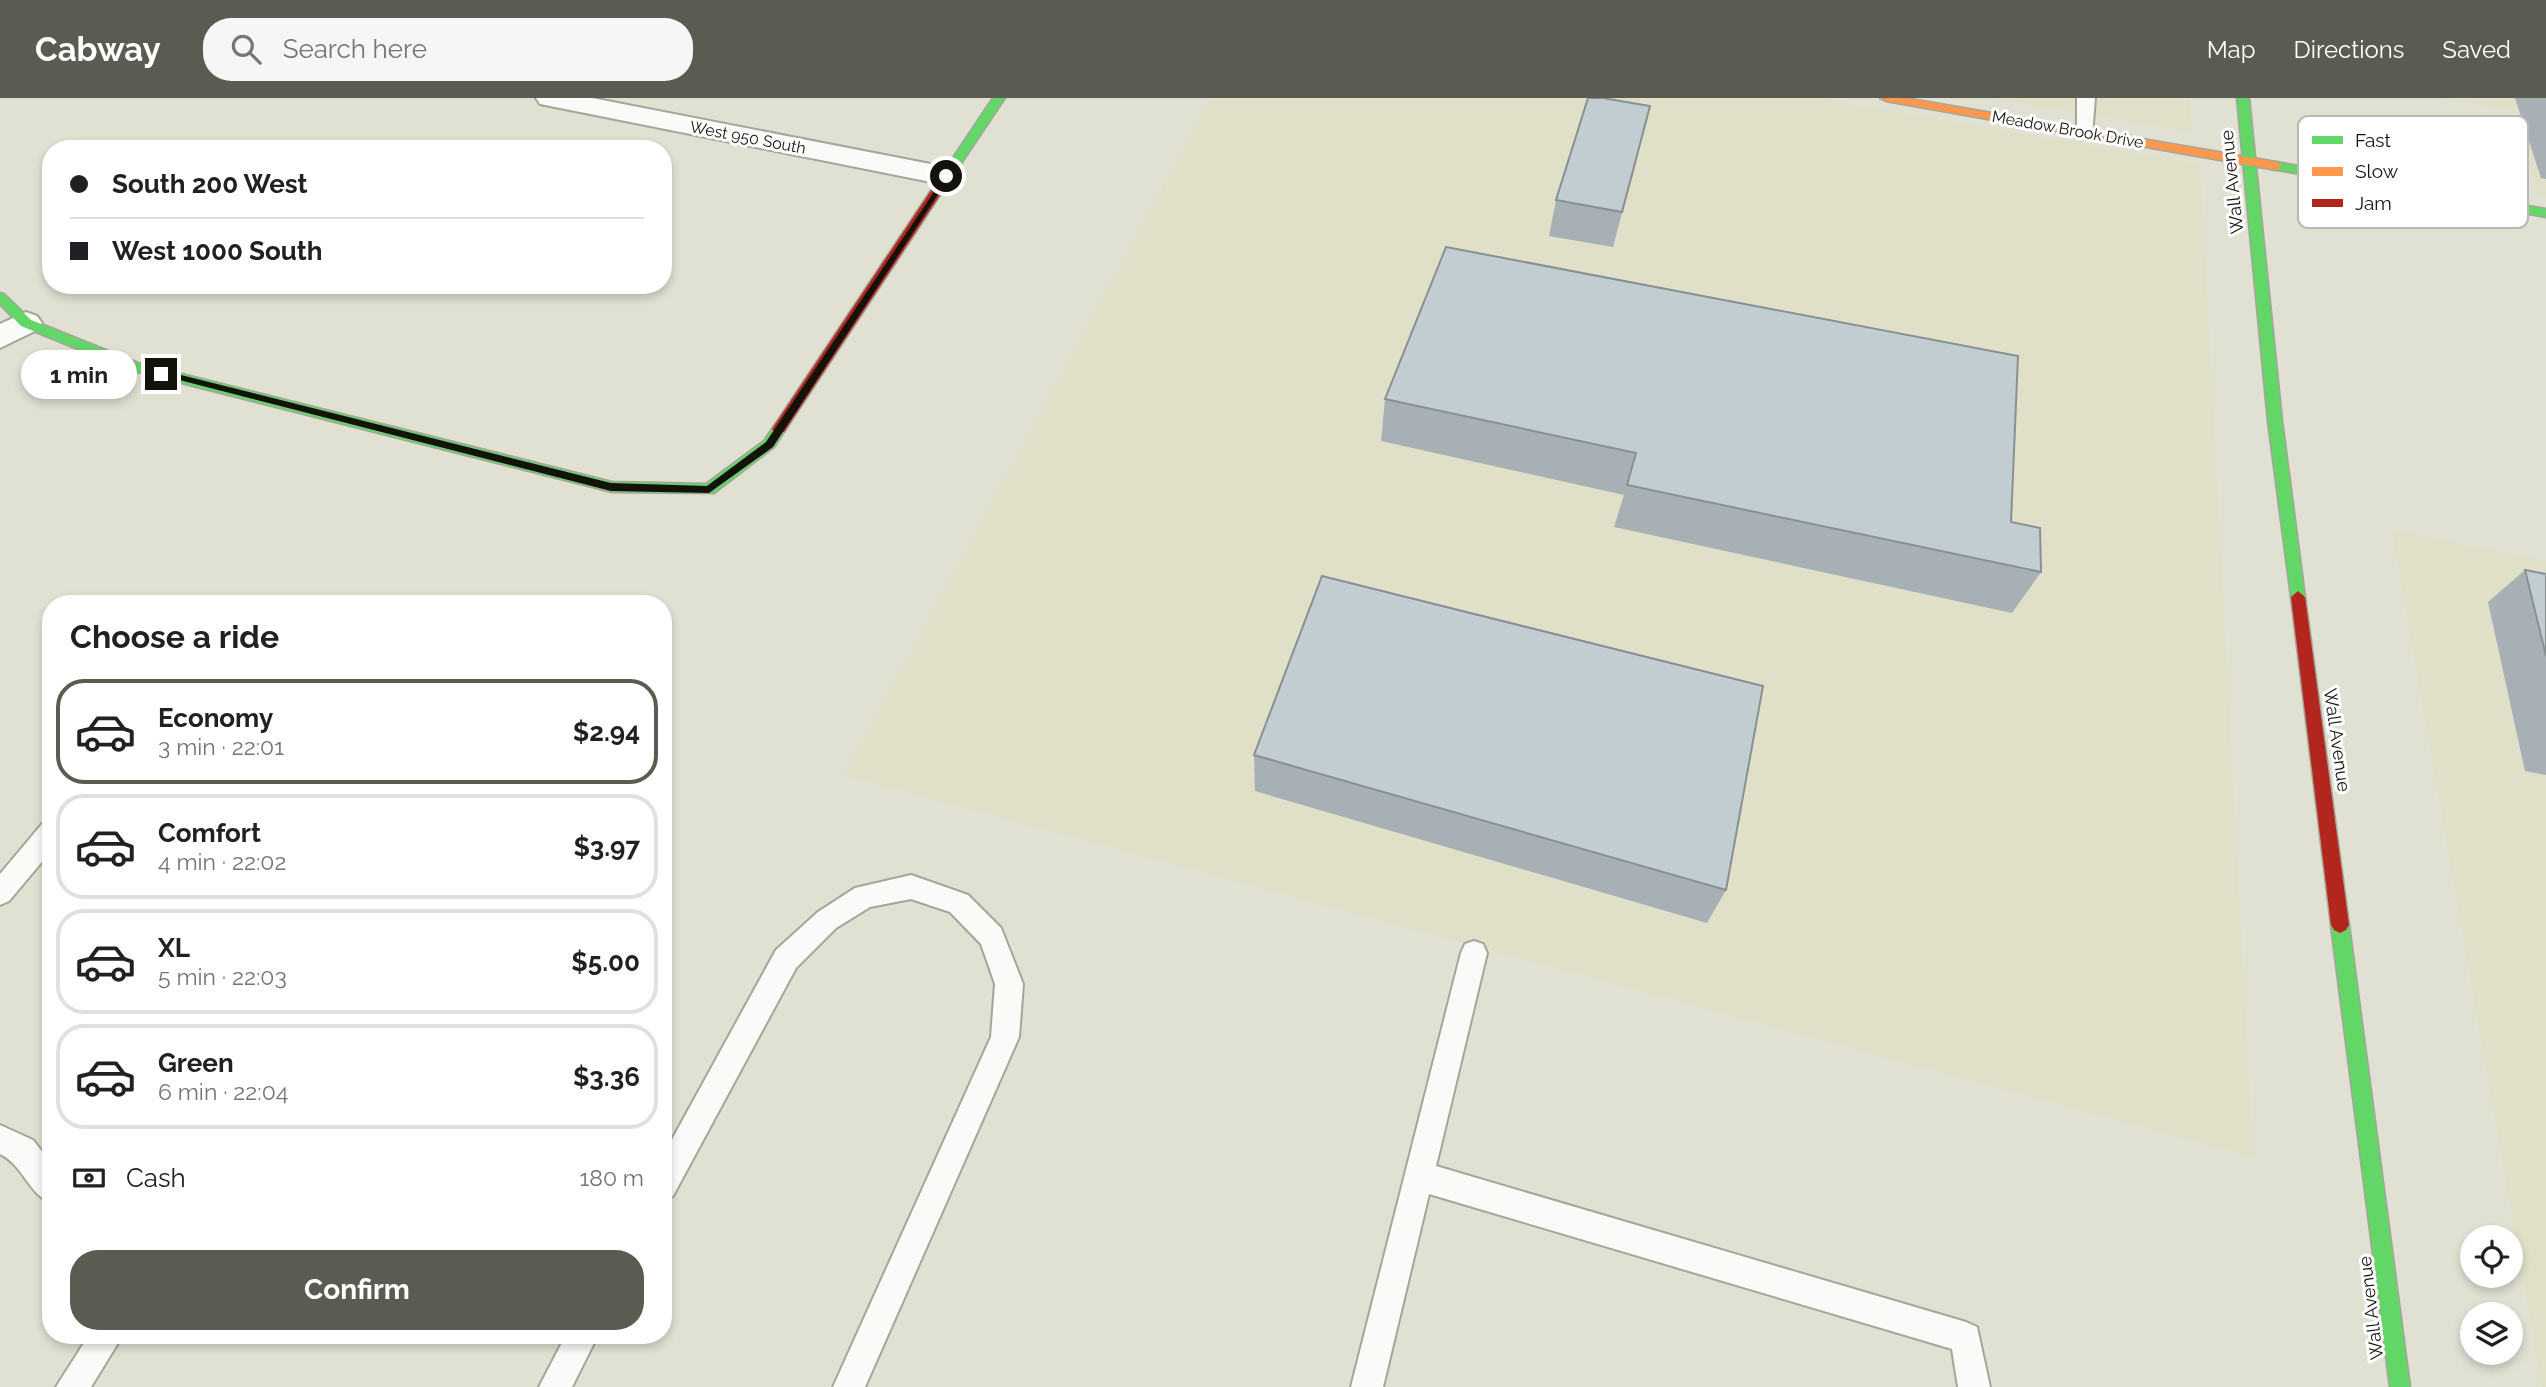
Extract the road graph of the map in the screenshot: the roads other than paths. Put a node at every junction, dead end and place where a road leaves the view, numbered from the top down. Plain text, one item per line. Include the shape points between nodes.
1 (550, 98) edge
2 (999, 98) edge
3 (1886, 98) edge
4 (2086, 98) edge
5 (2243, 98) edge
6 (2086, 132) junction
7 (2249, 161) junction
8 (2298, 170) edge
9 (946, 176) junction
10 (2528, 210) edge
11 (2546, 213) edge
12 (0, 297) edge
13 (13, 330) edge
14 (42, 843) edge
15 (0, 893) edge
16 (1474, 953) dead end
17 (0, 1139) edge
18 (672, 1169) edge
19 (42, 1176) edge
20 (1419, 1176) junction
21 (102, 1344) edge
22 (578, 1344) edge
23 (72, 1387) edge
24 (555, 1387) edge
25 (849, 1387) edge
26 (1367, 1387) edge
27 (1974, 1387) edge
28 (2400, 1387) edge

1 - 9 street, West 950 South
2 - 9 street
3 - 6 street, Meadow Brook Drive
4 - 6 lane
5 - 7 street, Wall Avenue
6 - 7 street, Meadow Brook Drive
7 - 8 street, Meadow Brook Drive
7 - 28 street, Wall Avenue via 2275,421
9 - 13 street via 769,444 709,489 611,487 135,367
10 - 11 street, Meadow Brook Drive
12 - 13 street
14 - 15 lane
16 - 20 lane
17 - 19 lane via 23,1150
18 - 25 lane via 786,959 827,920 864,896 911,887 959,903 992,937 1009,984 1005,1037
20 - 26 lane
20 - 27 lane via 1966,1338
21 - 23 lane
22 - 24 lane

